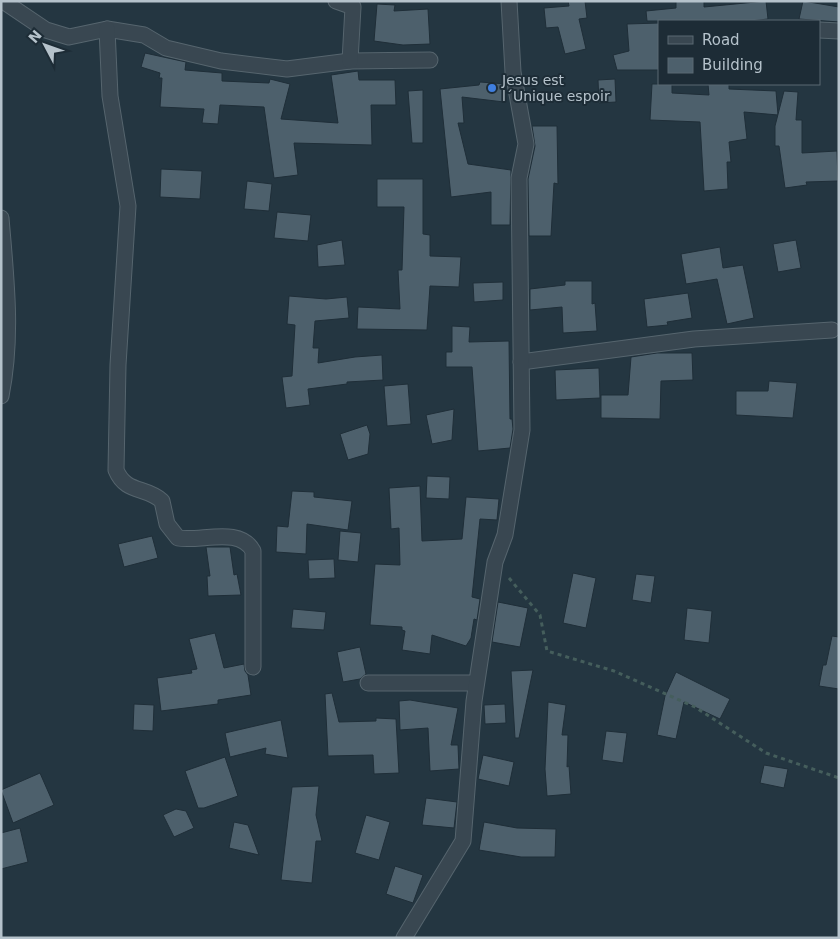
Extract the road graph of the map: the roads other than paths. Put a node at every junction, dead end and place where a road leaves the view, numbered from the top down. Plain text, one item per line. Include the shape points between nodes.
1 (4, 1) edge
2 (336, 1) edge
3 (509, 1) edge
4 (107, 29) junction
5 (820, 30) edge
6 (839, 31) edge
7 (430, 60) dead end
8 (350, 61) junction
9 (1, 218) edge
10 (832, 330) dead end
11 (521, 362) junction
12 (1, 396) edge
13 (253, 667) dead end
14 (368, 683) dead end
15 (476, 683) junction
16 (404, 938) edge

1 - 4 street via 46,30 69,37
2 - 8 street via 353,7
3 - 11 street via 513,72 526,144 520,178
4 - 8 street via 144,35 166,48 288,69
4 - 13 street via 110,96 128,206 118,365 116,470 128,486 162,501 167,524 178,538 234,537 250,544 253,551
5 - 6 street
7 - 8 street
9 - 12 street via 9,324 7,367
10 - 11 street via 694,339
11 - 15 street via 522,430 505,535 495,562
14 - 15 street
15 - 16 street via 463,841

